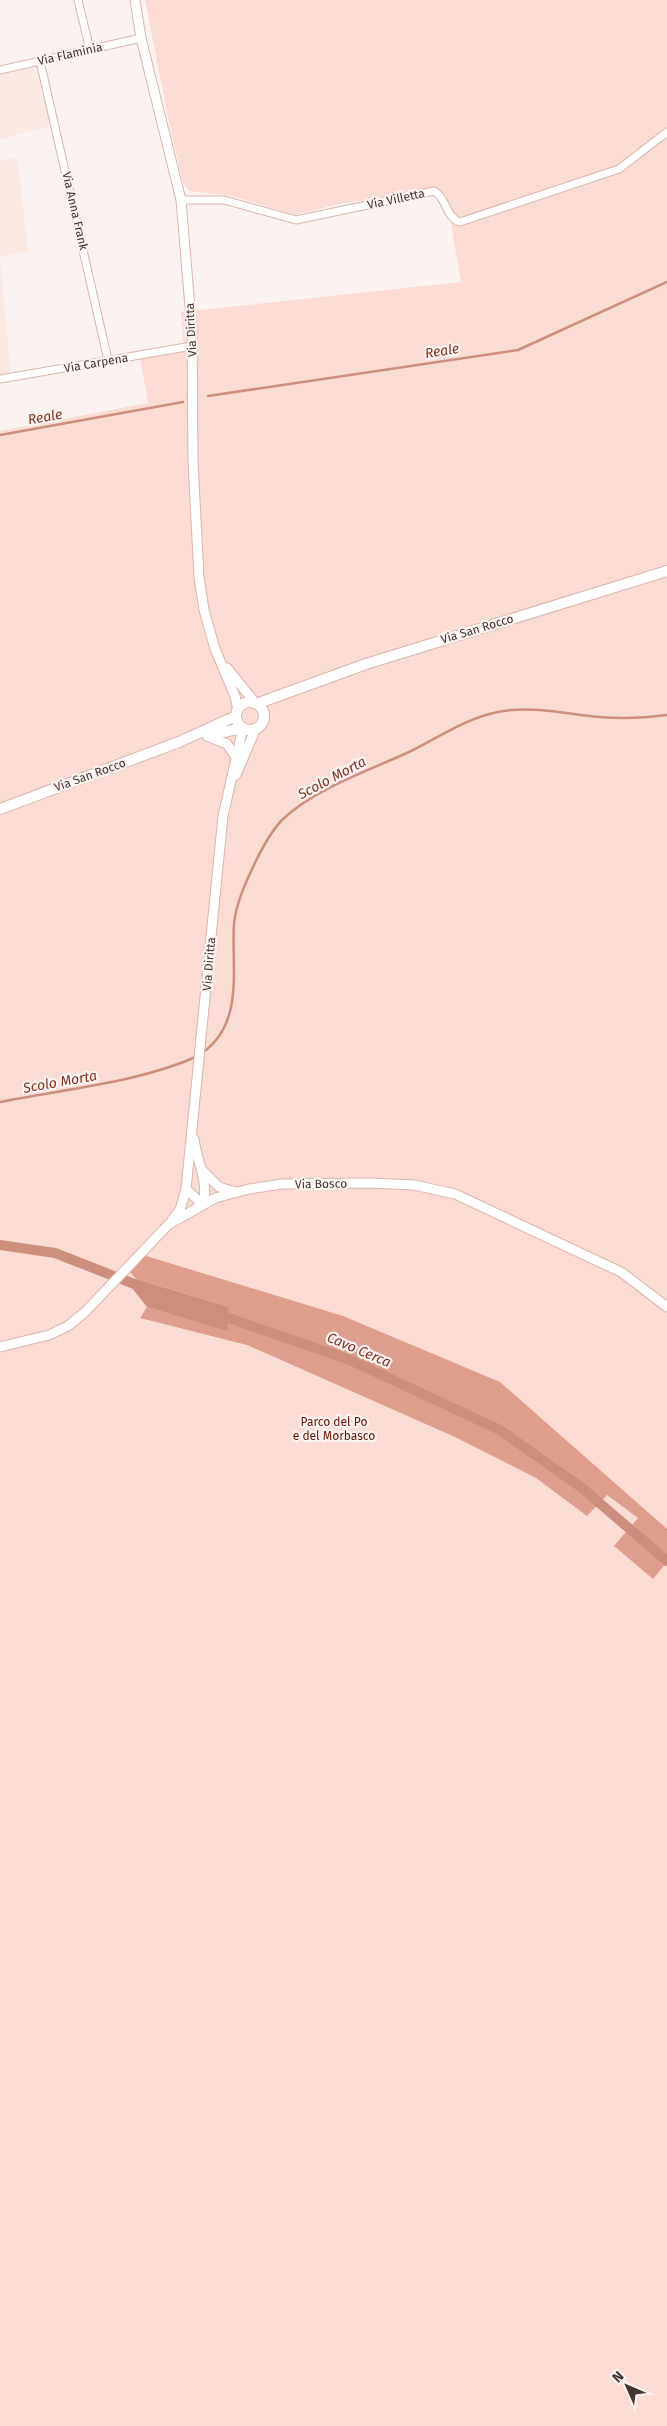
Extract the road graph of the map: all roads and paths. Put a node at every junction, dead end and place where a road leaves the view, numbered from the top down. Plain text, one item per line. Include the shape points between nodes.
1 (78, 0) edge
2 (134, 0) edge
3 (141, 38) junction
4 (90, 50) junction
5 (40, 61) junction
6 (0, 70) edge
7 (667, 132) edge
8 (181, 200) junction
9 (192, 346) junction
10 (108, 360) junction
11 (0, 380) edge
12 (667, 571) edge
13 (222, 662) junction
14 (288, 693) junction
15 (256, 704) junction
16 (263, 712) junction
17 (237, 713) junction
18 (243, 728) junction
19 (256, 728) junction
20 (208, 736) junction
21 (180, 742) junction
22 (236, 757) junction
23 (226, 798) junction
24 (0, 809) edge
25 (193, 1131) junction
26 (203, 1172) junction
27 (186, 1189) junction
28 (237, 1192) junction
29 (203, 1204) junction
30 (169, 1224) junction
31 (667, 1307) edge
32 (0, 1347) edge

1 - 4 street
2 - 3 street, Via Diritta
3 - 4 street, Via Flaminia
3 - 8 street, Via Diritta
4 - 5 street, Via Flaminia
5 - 6 street, Via Flaminia
5 - 10 street, Via Anna Frank
7 - 8 street, Via Villetta via 619,169 460,222 450,215 440,195 434,191 296,220 224,200
8 - 9 street, Via Diritta
9 - 10 street, Via Carpena
9 - 13 street, Via Diritta via 199,578 204,610
10 - 11 street, Via Carpena
12 - 14 main road, Via San Rocco via 366,664
13 - 15 street, Via Diritta
13 - 17 street, Via Diritta via 237,701
14 - 15 main road, Via San Rocco
14 - 16 main road, Via San Rocco
15 - 16 main road
15 - 17 main road via 248,703
16 - 19 main road via 262,722
17 - 18 main road via 238,723
17 - 21 main road, Via San Rocco
18 - 19 main road
18 - 20 main road, Via San Rocco
18 - 22 street, Via Diritta
19 - 23 street, Via Diritta
20 - 21 street, Via San Rocco
20 - 22 street via 226,744
21 - 24 main road, Via San Rocco
22 - 23 street, Via Diritta
23 - 25 street, Via Diritta
25 - 26 street, Via Diritta
25 - 27 street, Via Diritta
26 - 28 street via 219,1187
26 - 29 street, Via Diritta via 206,1194
27 - 29 street
27 - 30 street, Via Diritta via 180,1210
28 - 29 street, Via Bosco
28 - 31 street, Via Bosco via 282,1184 370,1183 414,1185 455,1194 620,1272
29 - 30 street, Via Bosco
30 - 32 street, Via Bosco via 68,1326 49,1335

